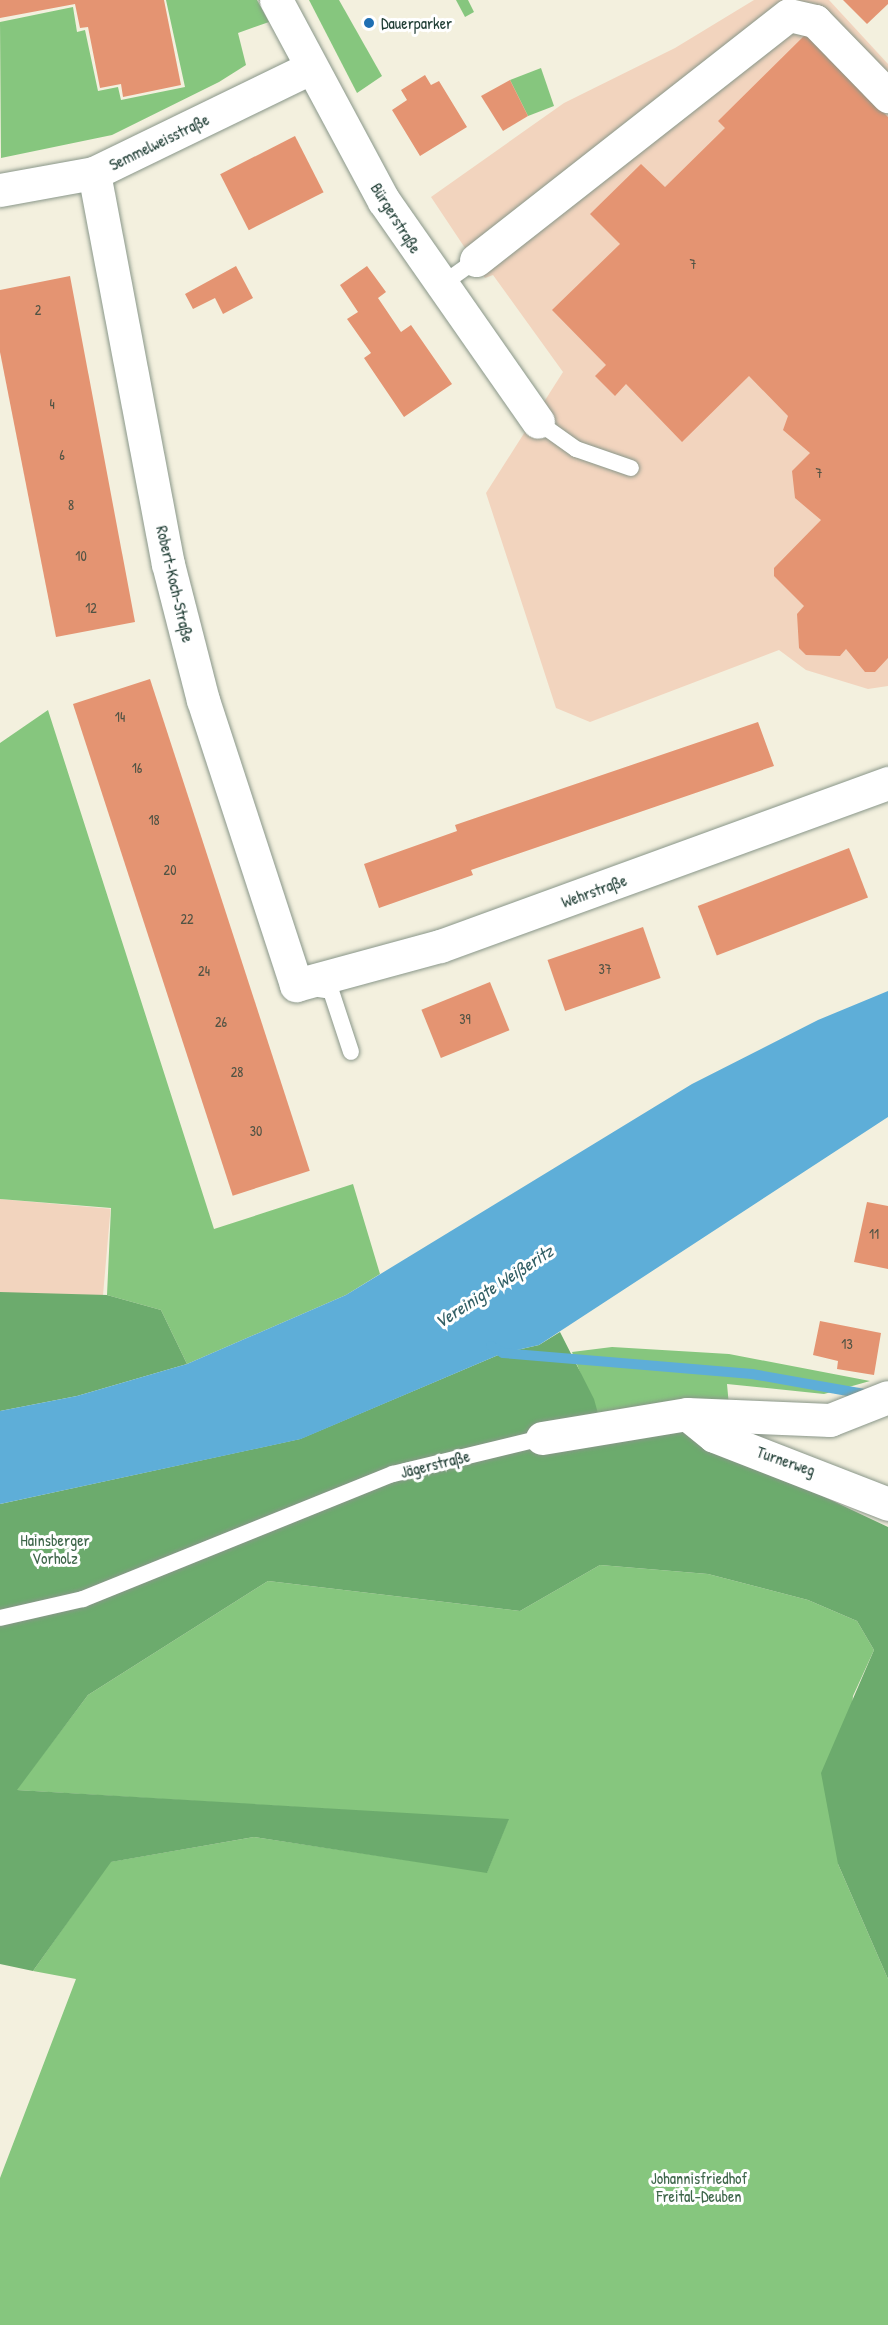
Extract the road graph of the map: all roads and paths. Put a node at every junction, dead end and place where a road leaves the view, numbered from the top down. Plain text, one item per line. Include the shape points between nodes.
1 (276, 0) edge
2 (310, 68) junction
3 (888, 96) edge
4 (94, 173) junction
5 (0, 190) edge
6 (476, 260) joint
7 (441, 285) junction
8 (538, 423) joint
9 (631, 468) dead end
10 (888, 783) edge
11 (296, 985) junction
12 (351, 1052) dead end
13 (874, 1403) edge
14 (687, 1414) junction
15 (542, 1438) joint
16 (888, 1504) edge
17 (0, 1618) edge

1 - 2 street, Bürgerstraße
2 - 4 street, Semmelweisstraße
2 - 7 street, Bürgerstraße via 384,201
3 - 6 street via 815,21 789,15
4 - 5 street, Semmelweisstraße
4 - 11 street, Robert-Koch-Straße via 168,564 203,700
6 - 7 lane
7 - 8 street, Bürgerstraße
8 - 9 lane via 576,448
10 - 11 street, Wehrstraße via 440,946
11 - 12 lane via 331,991
13 - 14 street, Jägerstraße via 830,1420
14 - 15 street, Jägerstraße
14 - 16 street, Turnerweg via 714,1436 831,1477
15 - 17 lane, Jägerstraße via 393,1474 83,1599

